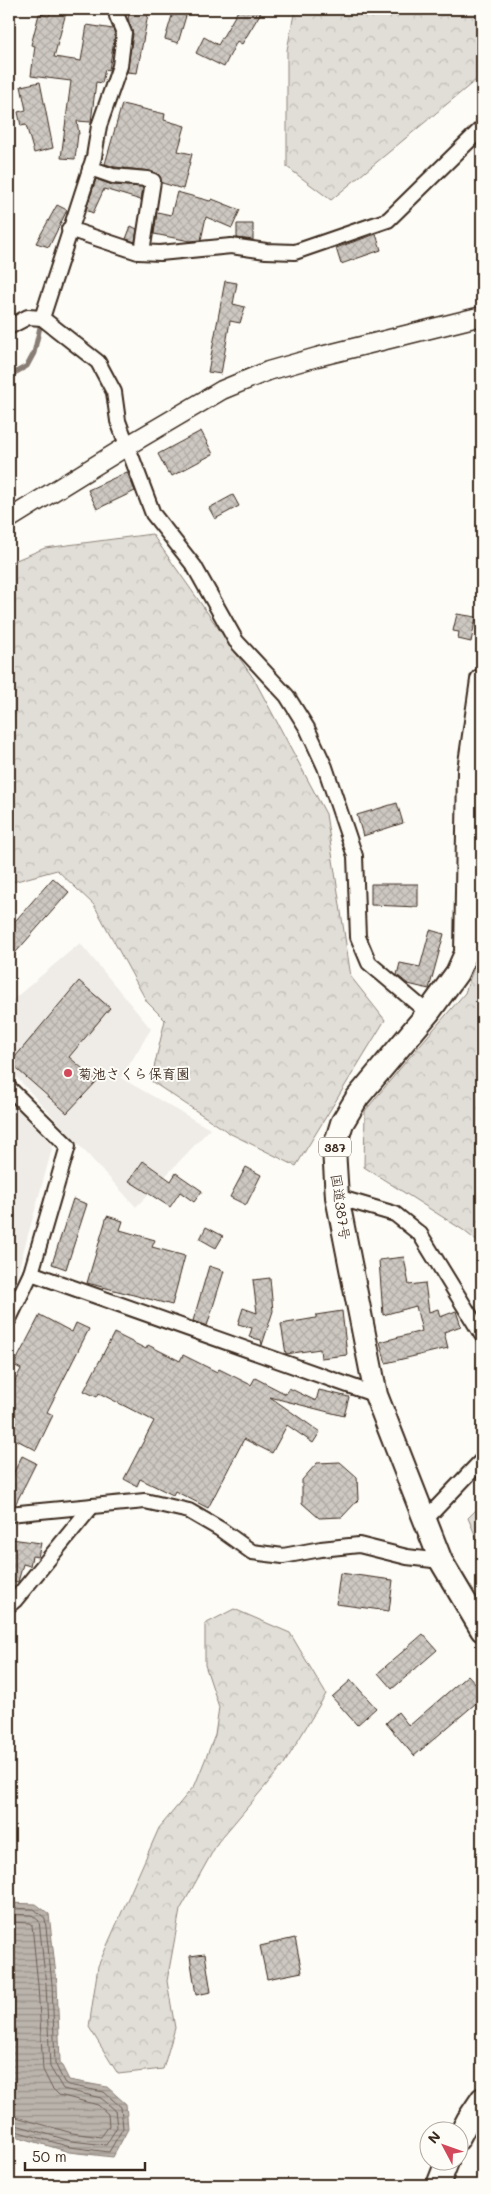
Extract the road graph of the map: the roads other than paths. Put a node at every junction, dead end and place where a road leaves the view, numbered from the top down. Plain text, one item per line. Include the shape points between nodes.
1 (116, 9) edge
2 (482, 128) edge
3 (90, 168) junction
4 (70, 230) junction
5 (142, 252) junction
6 (482, 316) edge
7 (42, 318) junction
8 (9, 327) edge
9 (127, 446) junction
10 (9, 519) edge
11 (482, 680) edge
12 (428, 1013) junction
13 (9, 1088) edge
14 (337, 1197) junction
15 (31, 1273) junction
16 (9, 1319) edge
17 (482, 1335) edge
18 (376, 1395) junction
19 (482, 1460) edge
20 (92, 1506) junction
21 (9, 1514) edge
22 (425, 1520) junction
23 (441, 1561) junction
24 (9, 1605) edge
25 (482, 1630) edge
26 (482, 2099) edge
27 (467, 2122) edge
28 (443, 2172) edge
29 (438, 2185) edge

1 - 3 street via 124,33 120,66 99,126
2 - 5 street via 388,220 295,252 231,246
3 - 4 street
3 - 5 street via 113,176 153,181
4 - 5 street
4 - 7 street
6 - 9 street via 268,371 222,390
7 - 8 street via 28,317
7 - 9 street via 98,362 114,392 118,421
9 - 10 street
9 - 12 street via 153,514 194,566 236,641 287,696 326,767 355,856 358,937 369,963
11 - 12 highway, 国道387号 / 387 via 470,770 466,953 457,974
12 - 14 highway, 国道387号 / 387 via 358,1098 342,1123 334,1150
13 - 15 street via 68,1146
14 - 17 street via 394,1214 420,1234
14 - 18 highway, 国道387号 / 387
15 - 16 street
15 - 18 street
18 - 22 highway, 国道387号 / 387
19 - 22 street
20 - 21 street
20 - 23 street via 145,1501 189,1511 252,1552 283,1556 359,1545 407,1557
20 - 24 street
22 - 23 highway, 国道387号 / 387
23 - 25 highway, 国道387号 / 387
26 - 27 highway
28 - 29 highway

